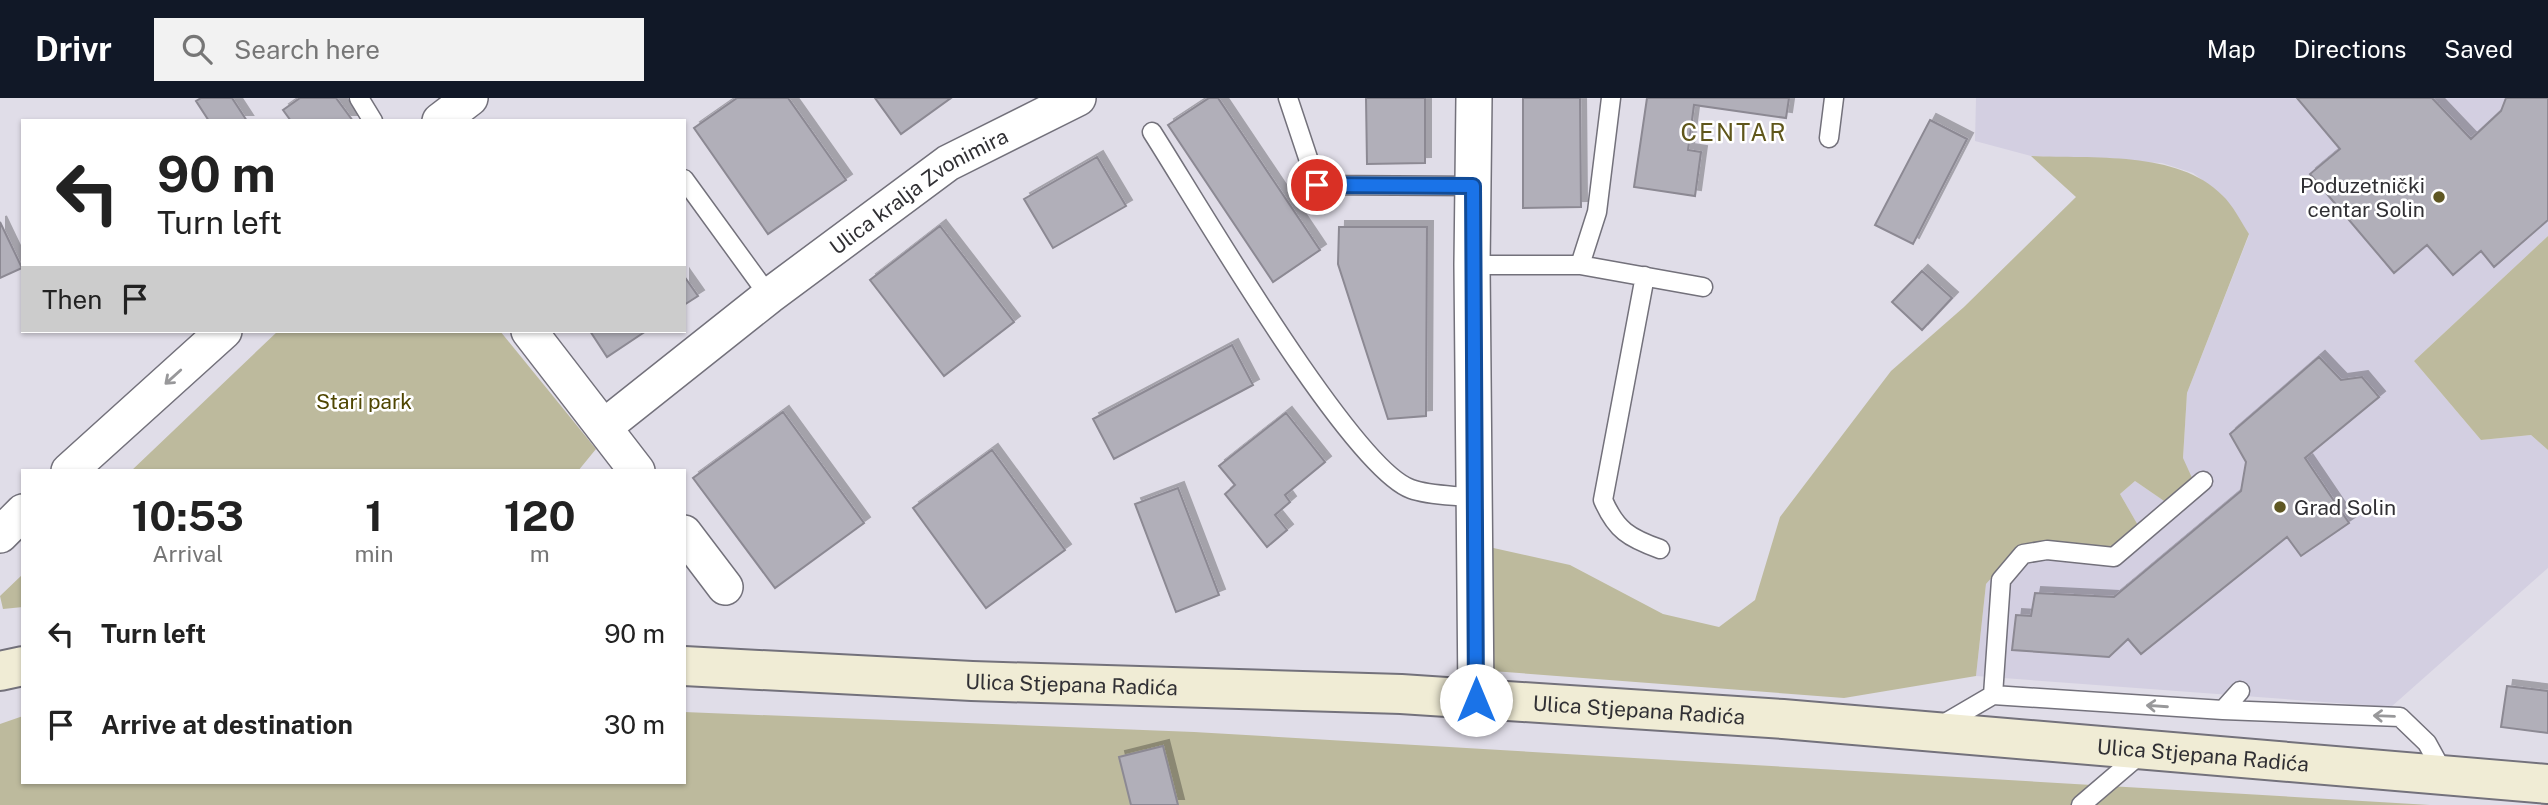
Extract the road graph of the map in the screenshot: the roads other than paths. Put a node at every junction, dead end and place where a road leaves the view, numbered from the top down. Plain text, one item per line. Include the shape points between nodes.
1 (359, 98) edge
2 (470, 98) edge
3 (1077, 98) edge
4 (1288, 98) edge
5 (1474, 98) edge
6 (1611, 98) edge
7 (1834, 98) edge
8 (372, 119) edge
9 (443, 119) edge
10 (1153, 132) dead end
11 (1829, 138) dead end
12 (686, 182) edge
13 (1473, 186) junction
14 (1472, 265) junction
15 (1580, 265) junction
16 (1644, 276) junction
17 (1703, 286) dead end
18 (769, 296) junction
19 (222, 333) edge
20 (532, 333) edge
21 (604, 427) junction
22 (71, 469) edge
23 (636, 469) edge
24 (2203, 481) dead end
25 (1475, 498) junction
26 (21, 514) edge
27 (0, 535) edge
28 (686, 536) edge
29 (1660, 549) dead end
30 (725, 587) dead end
31 (21, 666) edge
32 (686, 666) edge
33 (0, 671) edge
34 (2240, 691) dead end
35 (1993, 695) junction
36 (1476, 700) junction
37 (2223, 710) junction
38 (1928, 733) junction
39 (2143, 751) junction
40 (2446, 777) junction
41 (2548, 784) edge
42 (2081, 805) edge

1 - 8 lane
2 - 9 street
3 - 18 street, Ulica kralja Zvonimira via 948,163
4 - 13 lane via 1317,185
5 - 13 street
6 - 15 lane via 1597,212
7 - 11 lane
10 - 25 lane via 1307,374 1375,464 1411,489
12 - 18 lane
13 - 14 street
14 - 15 lane
14 - 25 street
15 - 16 lane
16 - 17 lane
16 - 29 lane via 1603,500 1612,521 1633,540
18 - 21 street, Ulica kralja Zvonimira
19 -> 22 street
20 - 21 street
21 - 23 street
24 - 35 lane via 2113,557 2048,550 2023,554 2001,580
25 - 36 street
26 - 27 street
28 - 30 street
31 - 33 main road
32 - 36 main road, Ulica Stjepana Radića
34 - 37 lane
37 -> 35 lane
35 - 38 lane
36 - 38 main road, Ulica Stjepana Radića
40 -> 37 lane via 2427,743 2400,717
38 - 39 main road, Ulica Stjepana Radića
39 - 40 main road, Ulica Stjepana Radića
39 - 42 lane
40 - 41 main road, Ulica Stjepana Radića

